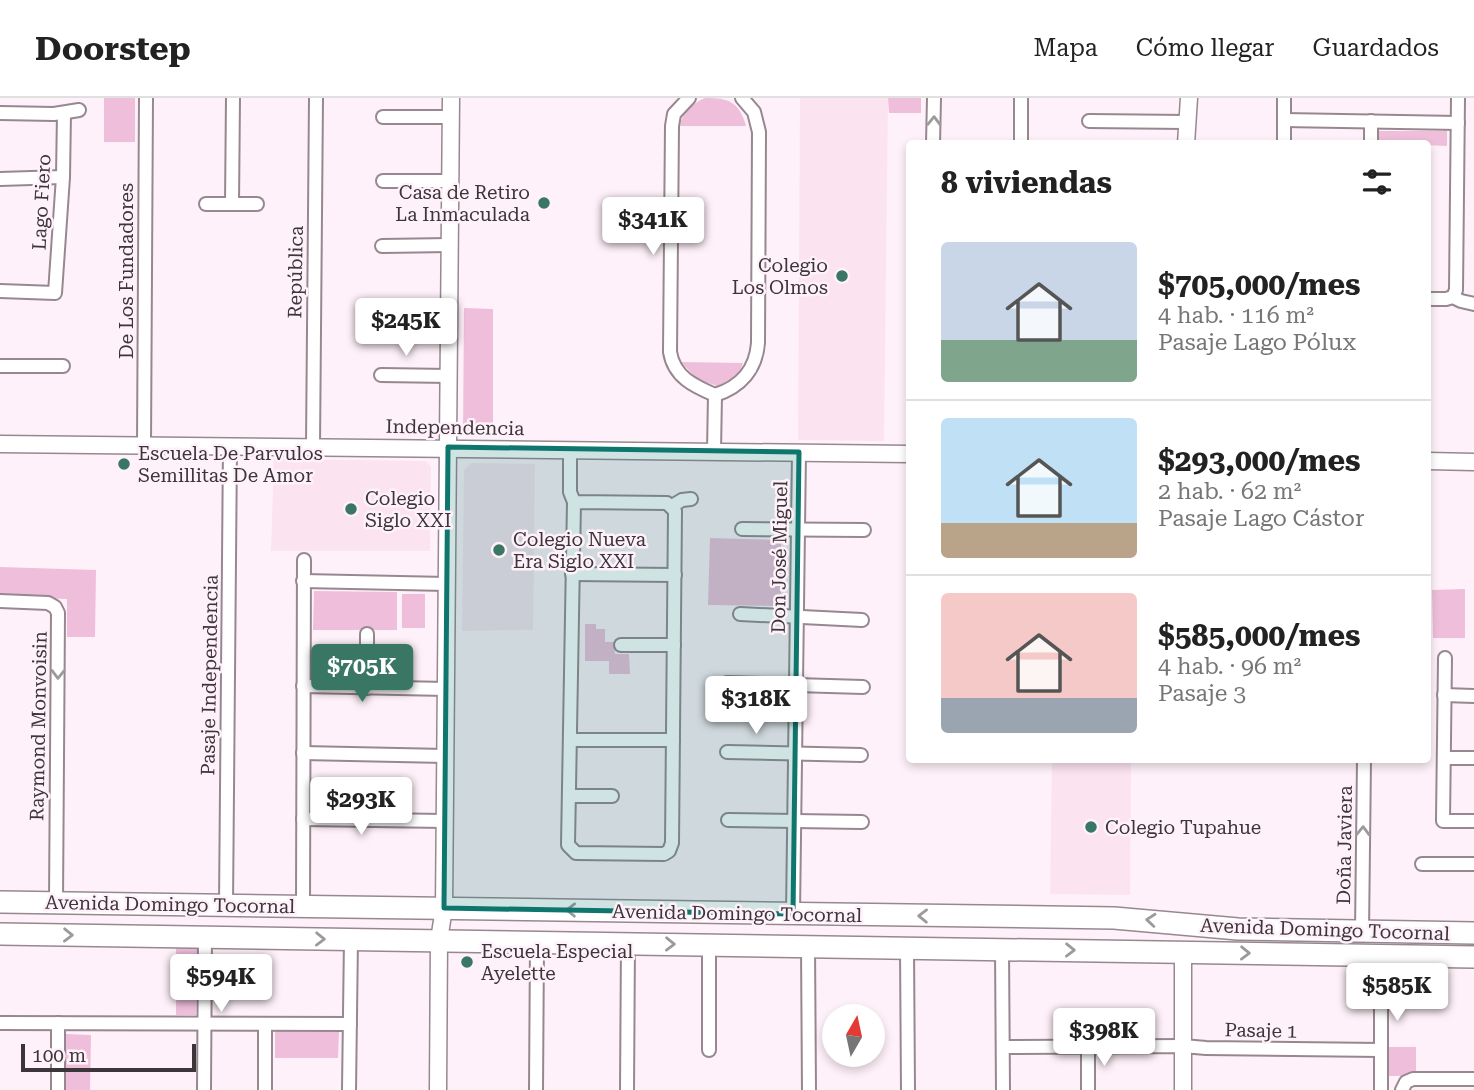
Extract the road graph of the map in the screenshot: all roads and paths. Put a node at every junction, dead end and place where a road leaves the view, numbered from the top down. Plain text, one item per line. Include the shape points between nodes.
1 (146, 98) edge
2 (233, 98) edge
3 (316, 98) edge
4 (451, 98) edge
5 (689, 98) edge
6 (742, 98) edge
7 (934, 98) edge
8 (1021, 98) edge
9 (1181, 98) edge
10 (1189, 98) edge
11 (1284, 98) edge
12 (1458, 98) edge
13 (79, 110) dead end
14 (0, 113) edge
15 (64, 113) junction
16 (383, 117) dead end
17 (451, 117) junction
18 (1284, 120) junction
19 (1089, 121) dead end
20 (1371, 121) junction
21 (1186, 122) junction
22 (1458, 123) junction
23 (933, 140) edge
24 (1021, 140) edge
25 (1186, 140) edge
26 (1284, 140) edge
27 (1371, 140) edge
28 (63, 177) junction
29 (0, 179) edge
30 (383, 181) dead end
31 (450, 181) junction
32 (206, 204) dead end
33 (232, 204) junction
34 (257, 204) dead end
35 (450, 245) junction
36 (382, 246) dead end
37 (0, 291) edge
38 (1453, 296) junction
39 (1431, 299) edge
40 (1474, 304) edge
41 (383, 310) dead end
42 (449, 310) junction
43 (64, 364) dead end
44 (0, 366) edge
45 (381, 375) dead end
46 (449, 376) junction
47 (715, 395) junction
48 (0, 444) edge
49 (144, 445) junction
50 (230, 445) junction
51 (313, 446) junction
52 (449, 447) junction
53 (714, 451) junction
54 (799, 452) junction
55 (573, 453) junction
56 (906, 454) edge
57 (1431, 461) edge
58 (1474, 461) edge
59 (691, 499) dead end
60 (573, 502) junction
61 (672, 506) junction
62 (742, 529) dead end
63 (798, 530) junction
64 (864, 530) dead end
65 (303, 560) dead end
66 (572, 574) junction
67 (675, 575) junction
68 (303, 581) junction
69 (447, 584) junction
70 (0, 601) edge
71 (740, 614) dead end
72 (797, 617) junction
73 (862, 620) dead end
74 (367, 634) dead end
75 (621, 645) dead end
76 (674, 645) junction
77 (1445, 658) dead end
78 (727, 682) dead end
79 (796, 685) junction
80 (303, 686) junction
81 (863, 687) dead end
82 (367, 688) junction
83 (446, 689) junction
84 (1444, 695) junction
85 (1474, 695) edge
86 (570, 740) junction
87 (673, 740) junction
88 (727, 752) dead end
89 (303, 753) junction
90 (795, 753) junction
91 (861, 755) dead end
92 (446, 756) junction
93 (1444, 758) junction
94 (1474, 758) edge
95 (1364, 763) edge
96 (569, 796) junction
97 (612, 796) dead end
98 (303, 819) junction
99 (728, 820) dead end
100 (445, 821) junction
101 (794, 821) junction
102 (1474, 821) edge
103 (862, 822) dead end
104 (1422, 864) dead end
105 (1474, 864) edge
106 (0, 902) edge
107 (24, 902) junction
108 (56, 902) junction
109 (226, 905) junction
110 (303, 906) junction
111 (444, 908) junction
112 (713, 913) junction
113 (793, 914) junction
114 (888, 916) junction
115 (1362, 932) junction
116 (1433, 932) junction
117 (1474, 933) edge
118 (7, 934) edge
119 (205, 937) junction
120 (351, 939) junction
121 (439, 940) junction
122 (537, 942) junction
123 (628, 943) junction
124 (709, 945) junction
125 (808, 946) junction
126 (897, 947) junction
127 (1002, 949) junction
128 (1183, 952) junction
129 (1381, 955) junction
130 (1421, 956) junction
131 (1444, 956) junction
132 (1474, 957) edge
133 (0, 1023) edge
134 (58, 1023) junction
135 (205, 1024) junction
136 (265, 1024) junction
137 (350, 1024) junction
138 (1088, 1046) junction
139 (1183, 1046) junction
140 (1003, 1047) junction
141 (709, 1049) dead end
142 (1381, 1050) junction
143 (1474, 1079) edge
144 (58, 1090) edge
145 (204, 1090) edge
146 (265, 1090) edge
147 (349, 1090) edge
148 (438, 1090) edge
149 (536, 1090) edge
150 (627, 1090) edge
151 (809, 1090) edge
152 (908, 1090) edge
153 (1003, 1090) edge
154 (1088, 1090) edge
155 (1183, 1090) edge
156 (1381, 1090) edge
157 (1402, 1090) edge

1 - 49 street, De Los Fundadores
2 - 33 street
3 - 51 street, República
4 - 17 street
5 - 47 street via 674,114 672,126 670,352 682,377
6 - 47 street via 754,112 759,132 757,359 744,378
23 -> 7 street
8 - 24 street
9 - 21 street
10 - 21 street
11 - 18 street
12 - 22 street
13 - 15 street
14 - 15 street
15 - 28 street, Lago Fiero
16 - 17 street
17 - 31 street
18 - 20 street
18 - 26 street
19 - 21 street
20 - 22 street
20 - 27 street
21 - 25 street
22 - 38 street
28 - 29 street
28 - 37 street, Lago Fiero via 55,293
30 - 31 street
31 - 35 street
32 - 33 street
33 - 34 street
35 - 36 street
35 - 42 street
38 - 39 street
38 - 40 street
41 - 42 street
42 - 46 street
43 - 44 street
45 - 46 street
46 - 52 street
47 - 53 street
48 - 49 street, Independencia
49 - 50 street, Independencia
50 - 51 street, Independencia
50 - 109 street, Pasaje Independencia
51 - 52 street, Independencia
52 - 55 street, Independencia
52 - 69 street
53 - 54 street, Independencia
53 - 55 street, Independencia
54 - 56 street, Independencia
54 - 63 street, Don José Miguel
55 - 60 street via 577,495
57 - 58 street
59 - 61 street
60 - 61 street via 664,502
60 - 66 street
61 - 67 street via 676,514
62 - 63 street
63 - 64 street
63 - 72 street, Don José Miguel
65 - 68 street
66 - 67 street
66 - 86 street
67 - 76 street
68 - 69 street
68 - 80 street
69 - 83 street
70 -> 108 street, Raymond Monvoisin via 48,603 58,613
71 - 72 street
72 - 73 street
72 - 79 street, Don José Miguel
74 - 82 street
75 - 76 street
76 - 87 street
77 - 84 street
78 - 79 street
79 - 81 street
79 - 90 street, Don José Miguel
80 - 82 street
80 - 89 street
82 - 83 street
83 - 92 street
84 - 85 street
84 - 93 street
86 - 87 street
86 - 96 street
87 - 96 street via 672,843 667,853 573,852 568,845
88 - 90 street
89 - 92 street
89 - 98 street
90 - 91 street
90 - 101 street, Don José Miguel
92 - 100 street
93 - 94 street
93 - 102 street via 1443,821
115 -> 95 street, Doña Javiera
96 - 97 street
98 - 100 street
98 - 110 street
99 - 101 street
100 - 111 street
101 - 103 street
101 - 113 street, Don José Miguel
104 - 105 street
106 - 107 main road, Avenida Domingo Tocornal
107 - 108 main road, Avenida Domingo Tocornal
107 - 118 main road via 28,920 23,928
108 - 109 main road, Avenida Domingo Tocornal
109 - 110 main road, Avenida Domingo Tocornal
110 - 111 main road, Avenida Domingo Tocornal
112 -> 111 main road, Avenida Domingo Tocornal
111 - 121 street
112 - 113 main road, Avenida Domingo Tocornal
112 - 124 main road via 699,926
113 - 114 main road, Avenida Domingo Tocornal
115 -> 114 main road, Avenida Domingo Tocornal via 1123,919
114 - 126 main road
115 - 116 main road, Avenida Domingo Tocornal
116 - 117 main road, Avenida Domingo Tocornal
116 - 130 main road
116 - 131 main road
118 -> 119 main road, Avenida Domingo Tocornal
119 -> 120 main road, Avenida Domingo Tocornal
119 - 135 street
120 - 121 main road, Avenida Domingo Tocornal
120 - 137 street
121 - 122 main road, Avenida Domingo Tocornal
121 - 148 street
122 - 123 main road, Avenida Domingo Tocornal
122 - 149 street
123 -> 124 main road, Avenida Domingo Tocornal
123 - 150 street
124 - 125 main road, Avenida Domingo Tocornal
124 - 141 street
125 - 126 main road, Avenida Domingo Tocornal
125 - 151 street
126 - 127 main road, Avenida Domingo Tocornal
126 - 152 street
127 -> 128 main road, Avenida Domingo Tocornal
127 - 140 street
128 -> 129 main road, Avenida Domingo Tocornal
128 - 139 street
129 - 130 main road, Avenida Domingo Tocornal
129 - 142 street
130 - 131 main road, Avenida Domingo Tocornal
131 - 132 main road, Avenida Domingo Tocornal
133 - 134 street
134 - 135 street
134 - 144 street
135 - 136 street
135 - 145 street
136 - 137 street
136 - 146 street
137 - 147 street
138 - 139 street, Pasaje 1
138 - 140 street, Pasaje 1
138 - 154 street
139 - 142 street, Pasaje 1
139 - 155 street
140 - 153 street
142 - 156 street
143 - 157 street via 1413,1079

